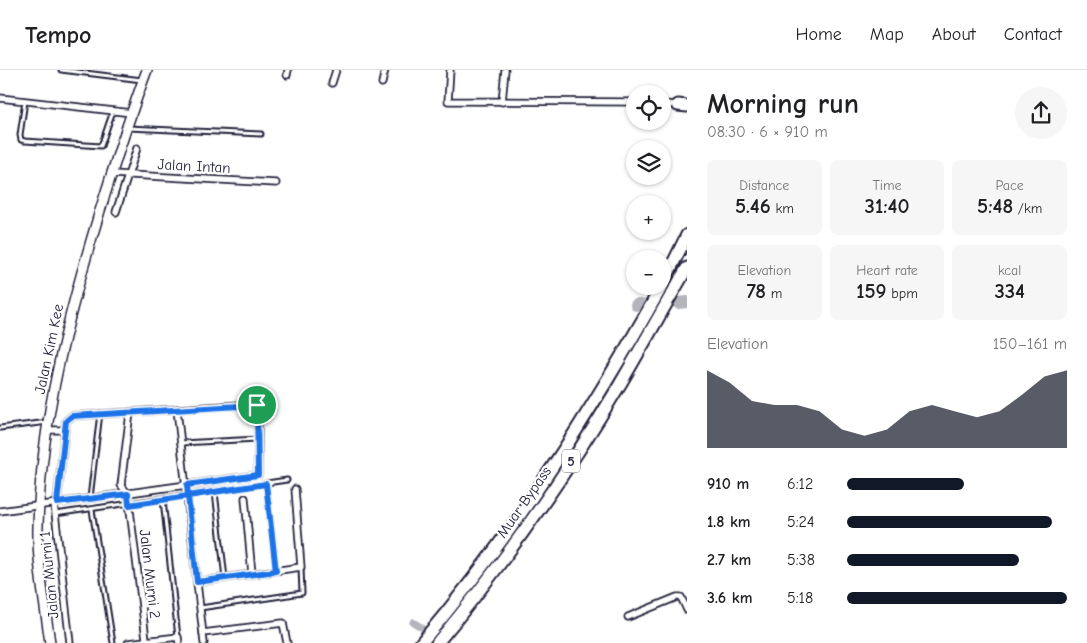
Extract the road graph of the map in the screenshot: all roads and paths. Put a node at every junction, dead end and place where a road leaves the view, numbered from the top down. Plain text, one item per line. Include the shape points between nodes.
1 (61, 70) edge
2 (147, 70) edge
3 (336, 70) edge
4 (385, 70) edge
5 (450, 70) edge
6 (505, 70) edge
7 (143, 80) junction
8 (332, 83) dead end
9 (382, 83) dead end
10 (0, 98) edge
11 (25, 100) junction
12 (502, 102) junction
13 (626, 102) edge
14 (671, 104) edge
15 (685, 105) edge
16 (113, 111) junction
17 (132, 113) junction
18 (127, 128) junction
19 (261, 134) dead end
20 (137, 148) dead end
21 (112, 174) junction
22 (129, 176) junction
23 (276, 183) dead end
24 (116, 212) dead end
25 (687, 235) edge
26 (671, 268) edge
27 (687, 268) edge
28 (657, 295) edge
29 (177, 410) junction
30 (130, 413) junction
31 (100, 414) junction
32 (48, 426) junction
33 (0, 428) edge
34 (62, 430) junction
35 (259, 439) junction
36 (181, 443) junction
37 (288, 480) dead end
38 (266, 484) junction
39 (187, 485) junction
40 (295, 490) dead end
41 (215, 492) junction
42 (128, 494) junction
43 (188, 496) junction
44 (245, 498) dead end
45 (90, 499) junction
46 (163, 500) junction
47 (55, 504) junction
48 (129, 505) junction
49 (39, 506) junction
50 (92, 510) junction
51 (0, 511) edge
52 (55, 514) junction
53 (301, 567) junction
54 (276, 571) junction
55 (252, 574) junction
56 (225, 578) junction
57 (197, 582) junction
58 (200, 608) junction
59 (687, 610) edge
60 (628, 617) dead end
61 (203, 633) junction
62 (146, 639) junction
63 (178, 640) edge
64 (50, 643) edge
65 (70, 643) edge
66 (113, 643) edge
67 (128, 643) edge
68 (204, 643) edge
69 (287, 643) edge
70 (421, 643) edge
71 (437, 643) edge

1 - 7 lane
2 - 7 street, Jalan Kim Kee
3 - 8 street
4 - 9 street
5 - 12 street via 448,101
6 - 12 street
7 - 17 street, Jalan Kim Kee
10 - 11 street
11 - 16 street
11 - 16 lane via 20,135 25,142 101,146
12 - 13 street
14 - 15 street
16 - 17 street
17 - 18 street, Jalan Kim Kee
18 - 19 lane
18 - 21 street, Jalan Kim Kee
20 - 22 street
21 - 22 street, Jalan Intan
21 - 32 street, Jalan Kim Kee via 71,307
22 - 23 street, Jalan Intan
22 - 24 street
25 - 26 highway, Muar Bypass / 5
27 - 71 highway, Muar Bypass / 5 via 560,479
28 - 70 highway, Muar Bypass / 5 via 614,371 538,490 486,563
29 - 30 street
29 - 35 street via 255,404 258,406
29 - 36 street
30 - 31 street
30 - 42 street, Jalan Murni 2 via 122,485
31 - 34 street via 72,416
31 - 45 lane
32 - 33 lane
32 - 34 street
32 - 49 street, Jalan Kim Kee
34 - 47 street, Jalan Murni 1
35 - 36 lane
35 - 39 street via 258,475
36 - 39 street
37 - 38 lane
38 - 41 lane
38 - 54 lane
39 - 42 street
39 - 43 street
40 - 53 street
41 - 43 lane
41 - 56 lane
42 - 45 street
42 - 48 street, Jalan Murni 2
43 - 46 lane
43 - 57 street
44 - 55 street
45 - 47 street
46 - 48 lane
46 - 63 lane
47 - 49 street
47 - 52 street, Jalan Murni 1
48 - 50 lane
48 - 62 street, Jalan Murni 2
49 - 51 street
49 - 64 street, Jalan Kim Kee via 38,545
50 - 52 lane
50 - 66 lane
52 - 65 street, Jalan Murni 1
53 - 54 street
53 - 58 lane via 302,593
54 - 55 street
55 - 56 street
56 - 57 street
57 - 58 street
58 - 61 street
59 - 60 street via 681,597 677,597
61 - 68 street
61 - 69 street via 283,623
62 - 63 street
62 - 67 street

